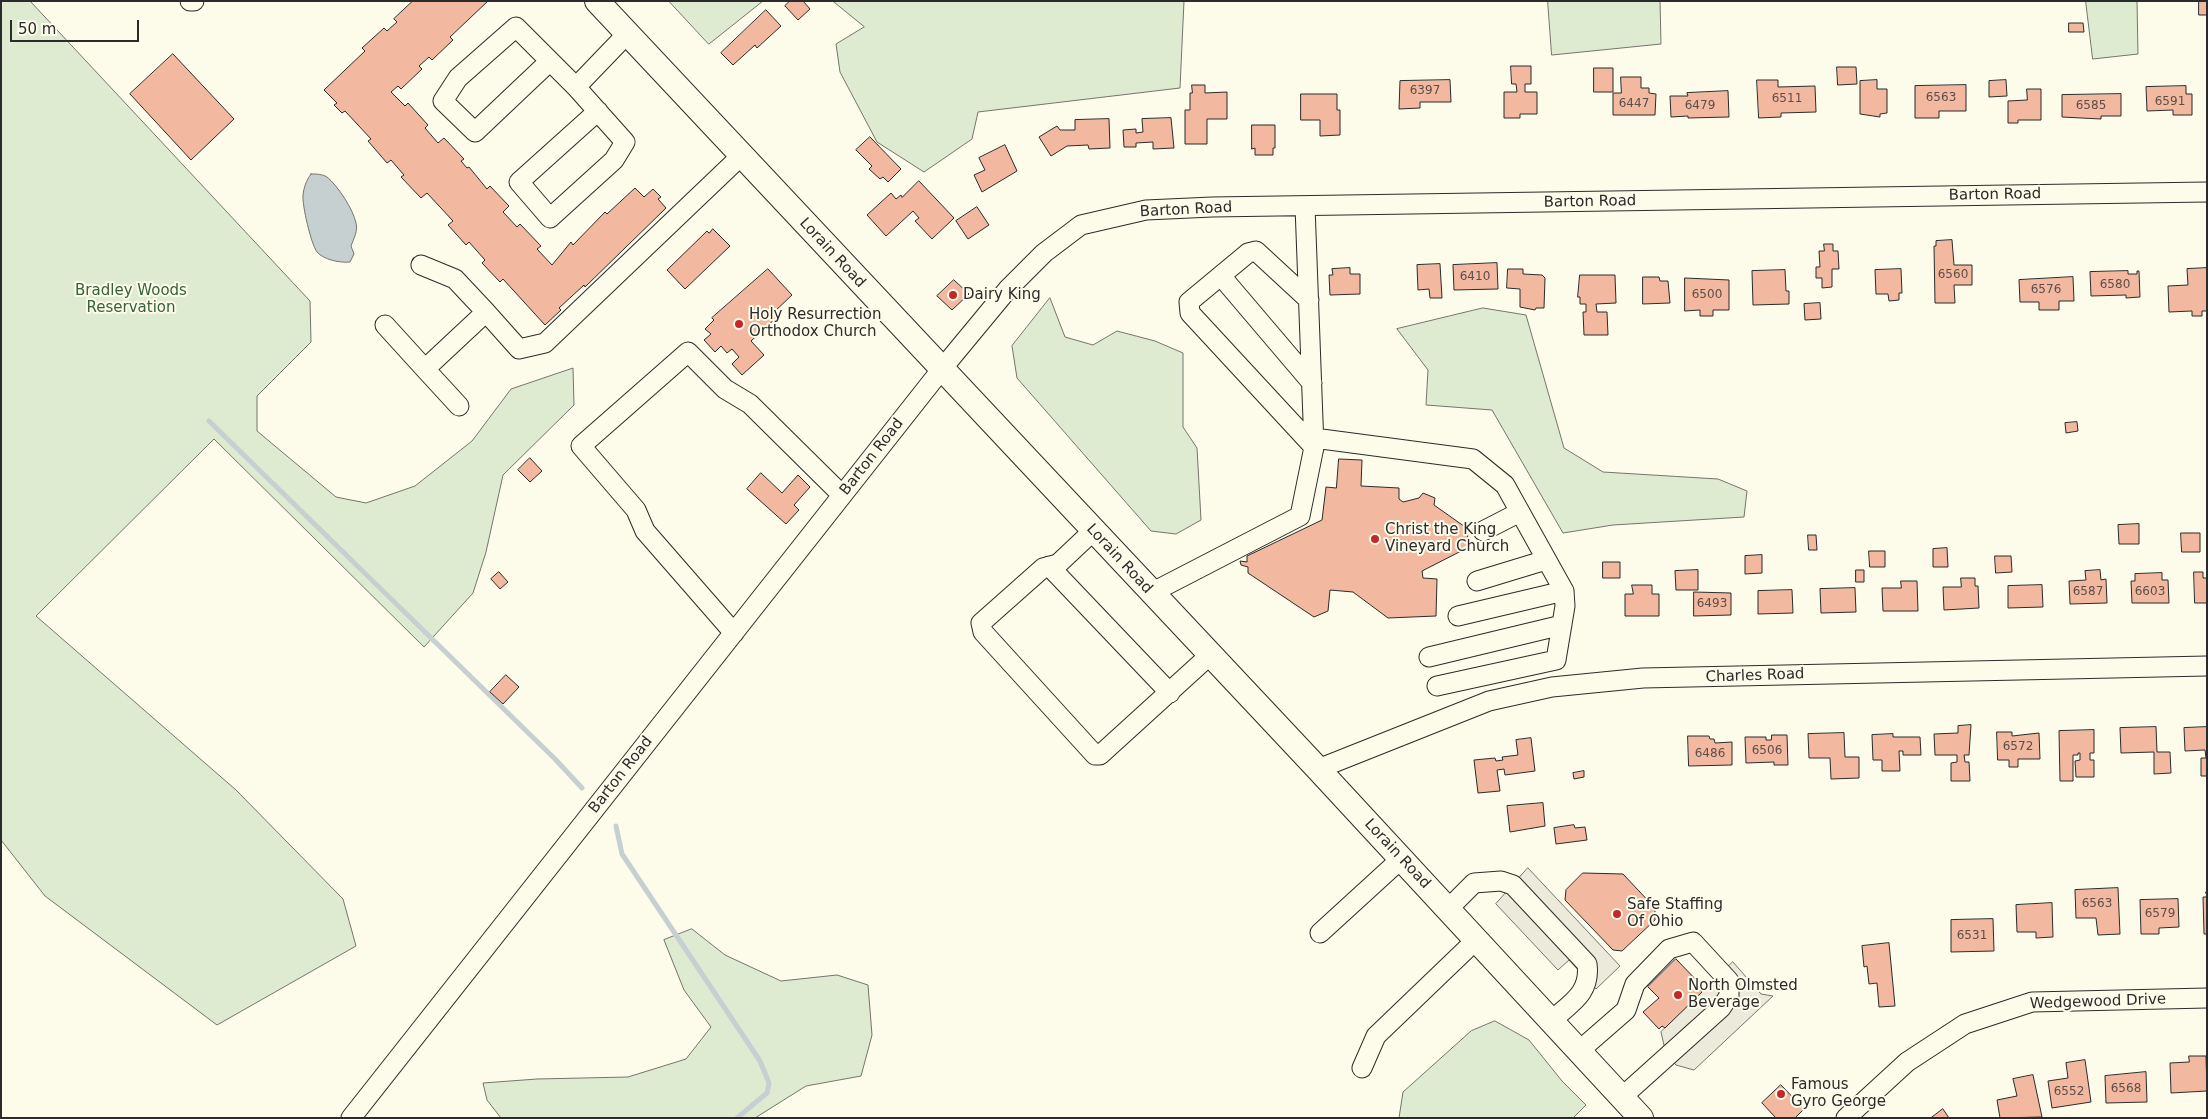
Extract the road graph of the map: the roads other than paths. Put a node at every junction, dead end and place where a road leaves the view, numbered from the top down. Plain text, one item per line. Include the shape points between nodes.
1 (597, 1) edge
2 (627, 34) junction
3 (550, 61) junction
4 (576, 87) junction
5 (598, 111) junction
6 (740, 156) junction
7 (2207, 192) edge
8 (1305, 206) junction
9 (421, 265) dead end
10 (1220, 276) junction
11 (1309, 300) junction
12 (486, 312) junction
13 (385, 325) dead end
14 (426, 369) junction
15 (941, 370) junction
16 (1312, 383) junction
17 (459, 406) dead end
18 (1314, 442) junction
19 (842, 495) junction
20 (1520, 512) junction
21 (1093, 531) junction
22 (1483, 531) dead end
23 (1546, 560) junction
24 (1050, 566) junction
25 (1477, 581) dead end
26 (1564, 591) junction
27 (1151, 593) junction
28 (1458, 616) dead end
29 (1562, 625) junction
30 (734, 633) junction
31 (1210, 655) junction
32 (1429, 657) dead end
33 (1556, 660) junction
34 (2207, 666) edge
35 (1480, 676) junction
36 (1437, 686) dead end
37 (1561, 686) junction
38 (1170, 693) junction
39 (1486, 702) junction
40 (1318, 769) junction
41 (1401, 859) junction
42 (1448, 909) junction
43 (1320, 934) dead end
44 (1476, 940) junction
45 (2207, 998) edge
46 (1551, 1021) junction
47 (1579, 1051) junction
48 (1362, 1068) dead end
49 (1622, 1097) junction
50 (351, 1118) edge
51 (1641, 1118) edge
52 (1846, 1118) edge

1 - 2 main road, Lorain Road
2 - 4 street
2 - 6 main road, Lorain Road
3 - 3 street via 475,132 442,101 458,78 516,27
3 - 4 street
4 - 5 street
5 - 5 street via 625,142 614,160 550,218 519,182
6 - 12 street via 545,343 519,349
6 - 15 main road, Lorain Road
7 - 8 street, Barton Road
8 - 11 street
8 - 15 street, Barton Road via 1146,210 1081,224 1044,253 1008,289
9 - 12 street via 455,280
10 - 11 street via 1248,253 1256,252
10 - 16 street
10 - 18 street via 1189,302 1190,313
11 - 16 street
12 - 14 street
13 - 14 street
14 - 17 street
15 - 19 street, Barton Road
15 - 21 main road, Lorain Road
16 - 18 street
18 - 20 street via 1473,459 1505,485
18 - 27 street via 1300,516
19 - 30 street, Barton Road
19 - 30 street via 750,404 724,389 688,352 581,446 636,510 645,531
20 - 22 street
20 - 23 street
21 - 24 street via 1058,564
21 - 27 main road, Lorain Road
23 - 25 street
23 - 26 street
24 - 38 street
24 - 38 street via 1043,568 981,623 983,632 1095,755 1100,755
26 - 28 street
26 - 29 street
27 - 31 main road, Lorain Road
29 - 32 street
29 - 33 street
30 - 50 street, Barton Road
31 - 38 street
31 - 40 main road, Lorain Road
33 - 35 street
33 - 37 street
34 - 37 street, Charles Road via 1643,678
35 - 36 street
35 - 39 street
37 - 39 street, Charles Road
39 - 40 street, Charles Road
40 - 41 main road, Lorain Road
41 - 42 main road, Lorain Road
41 - 43 street
42 - 44 main road, Lorain Road
42 - 46 street via 1474,883 1501,881 1513,885 1587,964 1589,977 1582,993
44 - 46 main road, Lorain Road
44 - 48 street via 1376,1036
45 - 52 street, Wedgewood Drive via 2032,1002 1965,1024 1907,1062
46 - 47 main road, Lorain Road
47 - 49 main road, Lorain Road
47 - 49 street via 1626,1010 1635,984 1669,949 1693,942 1700,947 1729,981 1729,996 1721,1008
49 - 51 main road, Lorain Road

